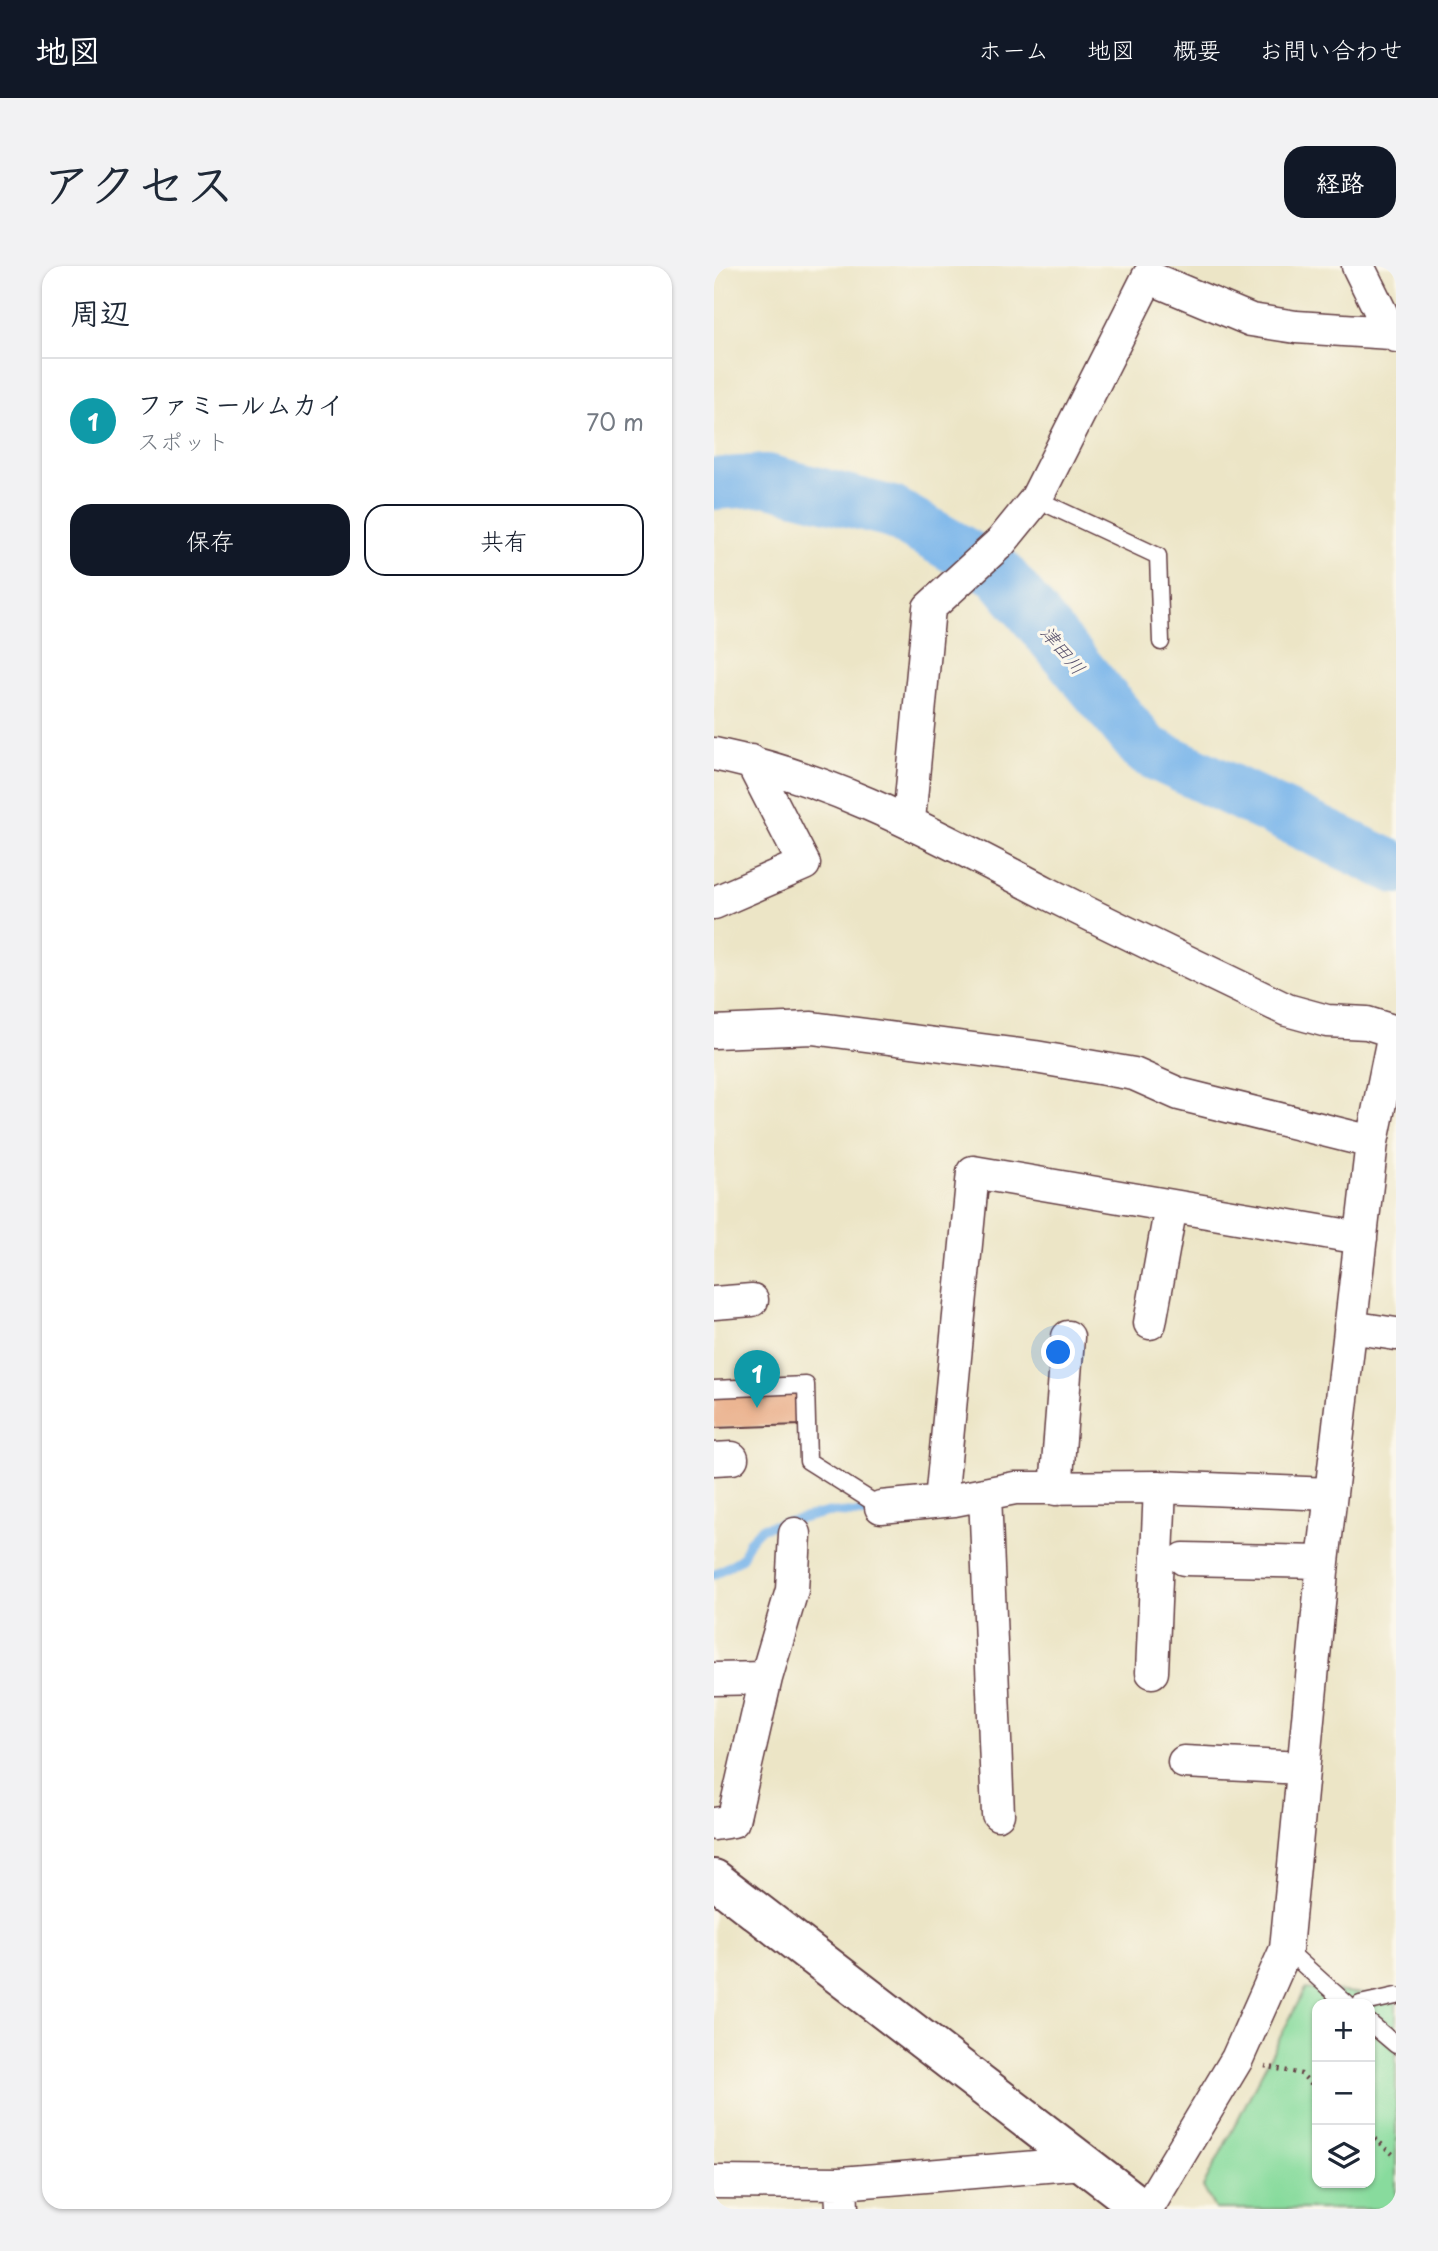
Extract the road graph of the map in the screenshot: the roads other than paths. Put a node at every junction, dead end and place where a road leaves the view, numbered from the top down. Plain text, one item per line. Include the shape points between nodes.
1 (1359, 266) edge
2 (1393, 335) edge
3 (1036, 499) junction
4 (1161, 642) dead end
5 (714, 754) edge
6 (751, 761) junction
7 (909, 820) junction
8 (714, 903) edge
9 (714, 1032) edge
10 (1395, 1033) edge
11 (1372, 1142) junction
12 (1171, 1206) junction
13 (1361, 1238) junction
14 (752, 1300) dead end
15 (714, 1303) edge
16 (1150, 1324) dead end
17 (1350, 1327) junction
18 (1396, 1334) edge
19 (1068, 1337) dead end
20 (714, 1389) edge
21 (1160, 1488) junction
22 (1056, 1489) junction
23 (985, 1494) junction
24 (1331, 1494) junction
25 (941, 1501) junction
26 (881, 1507) joint
27 (795, 1534) dead end
28 (1184, 1559) dead end
29 (1323, 1562) junction
30 (1152, 1672) dead end
31 (766, 1678) junction
32 (714, 1679) edge
33 (1184, 1762) dead end
34 (1303, 1768) junction
35 (998, 1814) dead end
36 (714, 1824) edge
37 (714, 1879) edge
38 (1286, 1949) junction
39 (1396, 1996) edge
40 (1341, 1999) edge
41 (1375, 2001) edge
42 (1375, 2028) edge
43 (1396, 2045) edge
44 (1083, 2163) junction
45 (714, 2182) edge
46 (842, 2196) edge
47 (1145, 2209) edge

1 - 2 street
2 - 3 street via 1251,320 1148,277
3 - 4 lane via 1158,556
3 - 7 street via 1001,542 929,608
5 - 6 street
6 - 7 street via 818,781
6 - 8 street via 804,864
7 - 10 street via 1287,1010 1327,1021 1367,1023
9 - 11 street via 813,1028 1035,1057 1134,1074 1179,1094
10 - 11 street
11 - 13 street
12 - 13 street
12 - 16 street
12 - 25 street via 973,1172
13 - 17 street
14 - 15 street
17 - 18 street
17 - 24 street
19 - 22 street
20 - 26 lane via 806,1385 808,1461
21 - 22 street
21 - 24 street
21 - 30 street
22 - 23 street via 1015,1488
23 - 25 street
23 - 35 street
24 - 29 street
25 - 26 street
27 - 31 street via 779,1590
28 - 29 street
29 - 34 street
31 - 32 street
31 - 36 street via 733,1821
33 - 34 street
34 - 38 street
37 - 44 street
38 - 40 lane
38 - 47 street via 1237,2059
39 - 41 lane
42 - 43 lane
44 - 46 street
44 - 47 street
45 - 46 street

